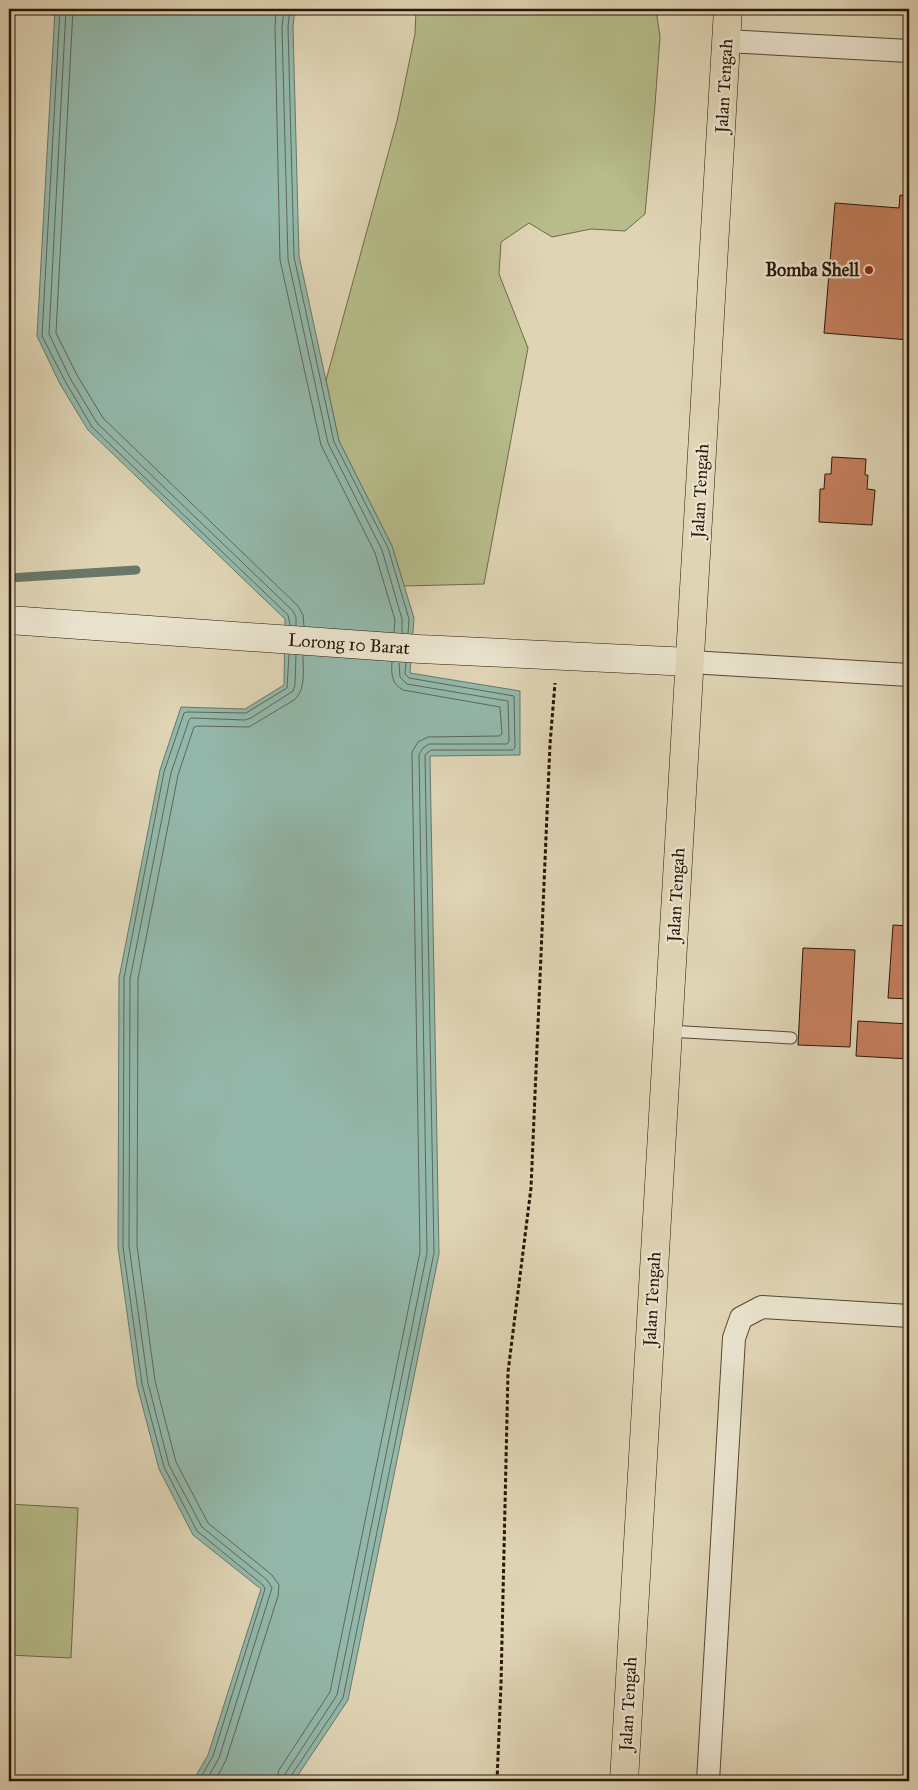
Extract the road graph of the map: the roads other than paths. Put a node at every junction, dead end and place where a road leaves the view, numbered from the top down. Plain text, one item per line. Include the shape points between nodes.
1 (728, 9) edge
2 (726, 41) junction
3 (909, 51) edge
4 (9, 620) edge
5 (690, 662) junction
6 (909, 675) edge
7 (668, 1031) junction
8 (791, 1038) dead end
9 (909, 1316) edge
10 (624, 1781) edge
11 (708, 1781) edge

1 - 2 main road, Jalan Tengah
2 - 3 street
2 - 5 main road, Jalan Tengah
4 - 5 street, Lorong 10 Barat via 420,649
5 - 6 street
5 - 7 main road, Jalan Tengah
7 - 8 lane
7 - 10 main road, Jalan Tengah
9 - 11 street via 762,1307 742,1318 734,1338

